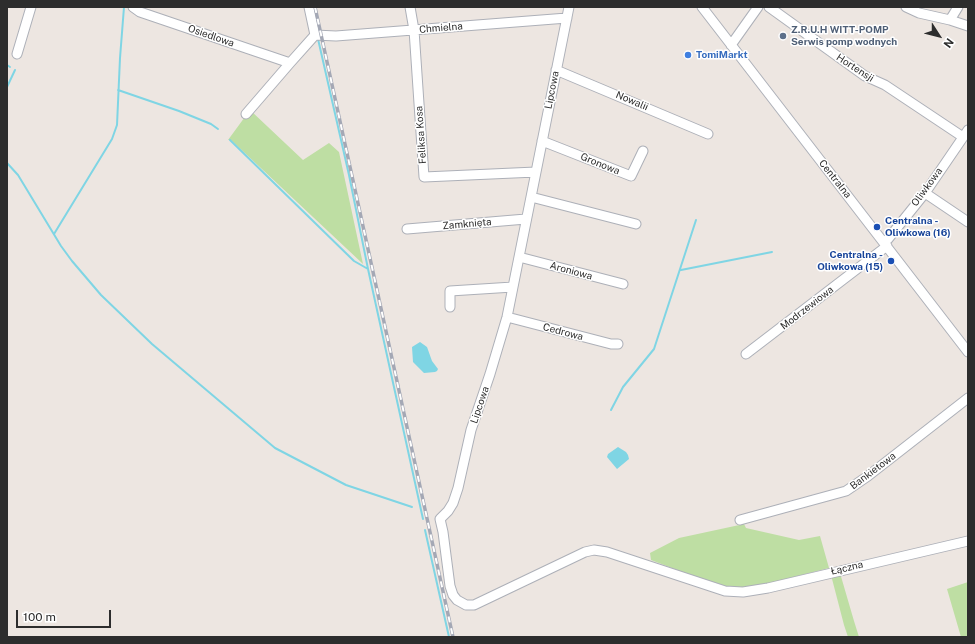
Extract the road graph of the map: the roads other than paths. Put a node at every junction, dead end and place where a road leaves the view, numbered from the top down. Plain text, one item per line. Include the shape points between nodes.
1 (31, 7) edge
2 (133, 7) edge
3 (309, 7) edge
4 (410, 7) edge
5 (569, 7) edge
6 (702, 7) edge
7 (758, 7) edge
8 (769, 7) edge
9 (906, 7) edge
10 (958, 7) edge
11 (567, 18) junction
12 (950, 20) junction
13 (968, 26) edge
14 (414, 30) junction
15 (316, 36) junction
16 (731, 45) junction
17 (17, 54) dead end
18 (290, 63) junction
19 (556, 70) junction
20 (246, 114) dead end
21 (708, 134) dead end
22 (966, 134) edge
23 (542, 141) junction
24 (643, 151) dead end
25 (536, 172) junction
26 (924, 193) junction
27 (531, 197) junction
28 (526, 219) junction
29 (968, 222) edge
30 (636, 224) dead end
31 (407, 229) dead end
32 (885, 244) junction
33 (519, 257) junction
34 (623, 284) dead end
35 (513, 288) junction
36 (450, 307) dead end
37 (507, 317) junction
38 (618, 344) dead end
39 (968, 352) edge
40 (746, 354) dead end
41 (968, 398) edge
42 (440, 519) joint
43 (740, 520) dead end
44 (968, 541) edge

1 - 17 street
2 - 18 street, Osiedlowa via 140,12
3 - 15 street
4 - 14 street, Feliksa Kosa
5 - 11 street, Lipcowa
6 - 16 street, Centralna
7 - 16 street
8 - 22 street, Hortensji via 865,76
9 - 12 street via 919,13
10 - 12 street
11 - 14 street, Chmielna
11 - 19 street, Lipcowa
12 - 13 street
14 - 15 street, Chmielna
14 - 25 street, Feliksa Kosa via 424,177
15 - 18 street
16 - 32 street, Centralna
18 - 20 street
19 - 21 street, Nowalii
19 - 23 street, Lipcowa
22 - 26 street, Oliwkowa
23 - 24 street, Gronowa via 631,176
23 - 25 street, Lipcowa
25 - 27 street, Lipcowa
26 - 29 street
26 - 32 street, Oliwkowa
27 - 28 street, Lipcowa
27 - 30 street
28 - 31 street, Zamknięta
28 - 33 street, Lipcowa
32 - 39 street, Centralna
32 - 40 street, Modrzewiowa
33 - 34 street, Aroniowa
33 - 35 street, Lipcowa
35 - 36 street via 450,292
35 - 37 street, Lipcowa
37 - 38 street, Cedrowa
37 - 42 street, Lipcowa via 471,430 458,488 453,503
41 - 43 street, Bankietowa via 846,491
42 - 44 street, Łączna via 450,586 457,600 466,605 474,605 584,552 594,550 725,591 743,592

